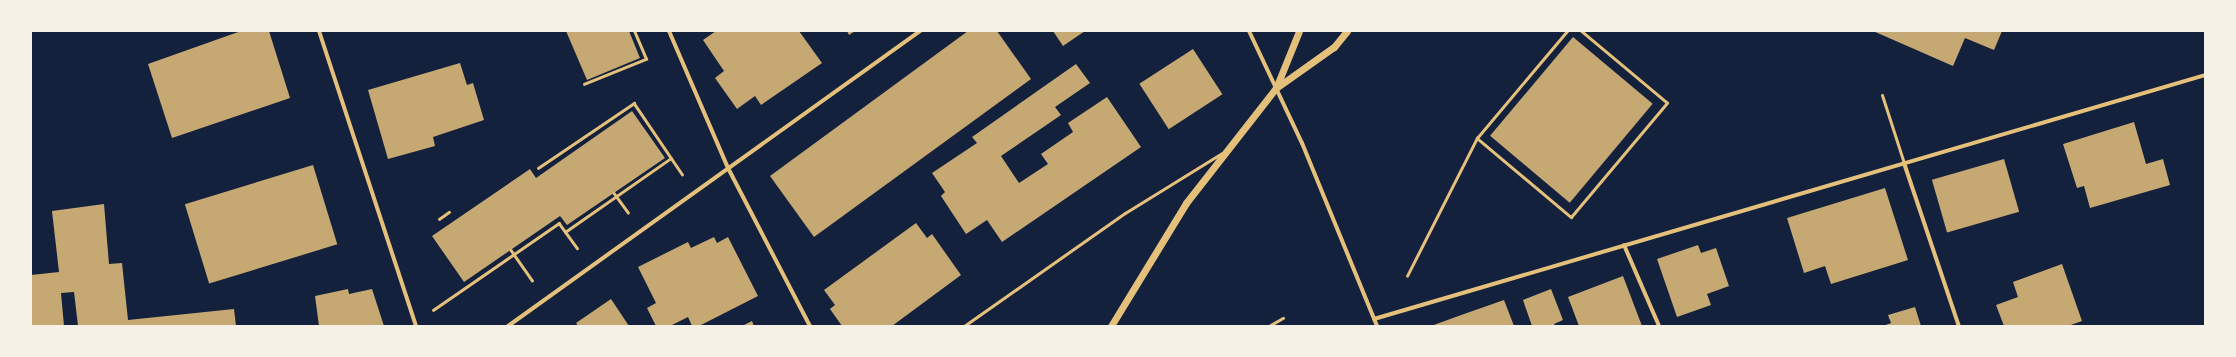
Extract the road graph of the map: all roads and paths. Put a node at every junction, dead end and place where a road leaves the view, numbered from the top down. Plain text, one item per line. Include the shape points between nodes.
1 (319, 31) edge
2 (634, 31) edge
3 (669, 31) edge
4 (920, 31) edge
5 (1249, 31) edge
6 (1298, 31) edge
7 (1348, 31) edge
8 (1567, 31) edge
9 (1581, 31) edge
10 (2205, 75) edge
11 (584, 84) dead end
12 (1276, 88) junction
13 (1882, 94) dead end
14 (1477, 138) junction
15 (1229, 149) junction
16 (671, 158) junction
17 (1904, 163) junction
18 (538, 168) dead end
19 (728, 168) junction
20 (682, 174) dead end
21 (614, 193) dead end
22 (617, 196) junction
23 (449, 212) dead end
24 (628, 212) dead end
25 (439, 219) dead end
26 (565, 232) junction
27 (1624, 245) junction
28 (577, 248) dead end
29 (511, 250) dead end
30 (514, 254) junction
31 (1407, 276) dead end
32 (532, 280) dead end
33 (433, 311) dead end
34 (1284, 318) dead end
35 (1374, 319) junction
36 (416, 326) edge
37 (508, 326) edge
38 (810, 326) edge
39 (964, 326) edge
40 (1111, 326) edge
41 (1269, 326) edge
42 (1377, 326) edge
43 (1659, 326) edge
44 (1959, 326) edge

1 - 36 street
2 - 11 path via 646,59
3 - 19 street
4 - 19 street
5 - 12 street
6 - 12 street
7 - 12 street via 1334,46
8 - 14 path
9 - 14 path via 1667,103 1571,217
10 - 17 street
12 - 15 street
12 - 35 street via 1302,143
13 - 17 lane
14 - 31 path
15 - 39 lane via 1125,213
15 - 40 street via 1186,203
16 - 18 path via 634,103
16 - 20 path
16 - 22 path
17 - 27 street
17 - 44 street
19 - 37 street
19 - 38 street
21 - 22 path
22 - 24 path
22 - 26 path
23 - 25 path
26 - 28 path
26 - 30 path via 559,223
27 - 35 street
27 - 43 street
29 - 30 path
30 - 32 path
30 - 33 path
34 - 41 path
35 - 42 street

